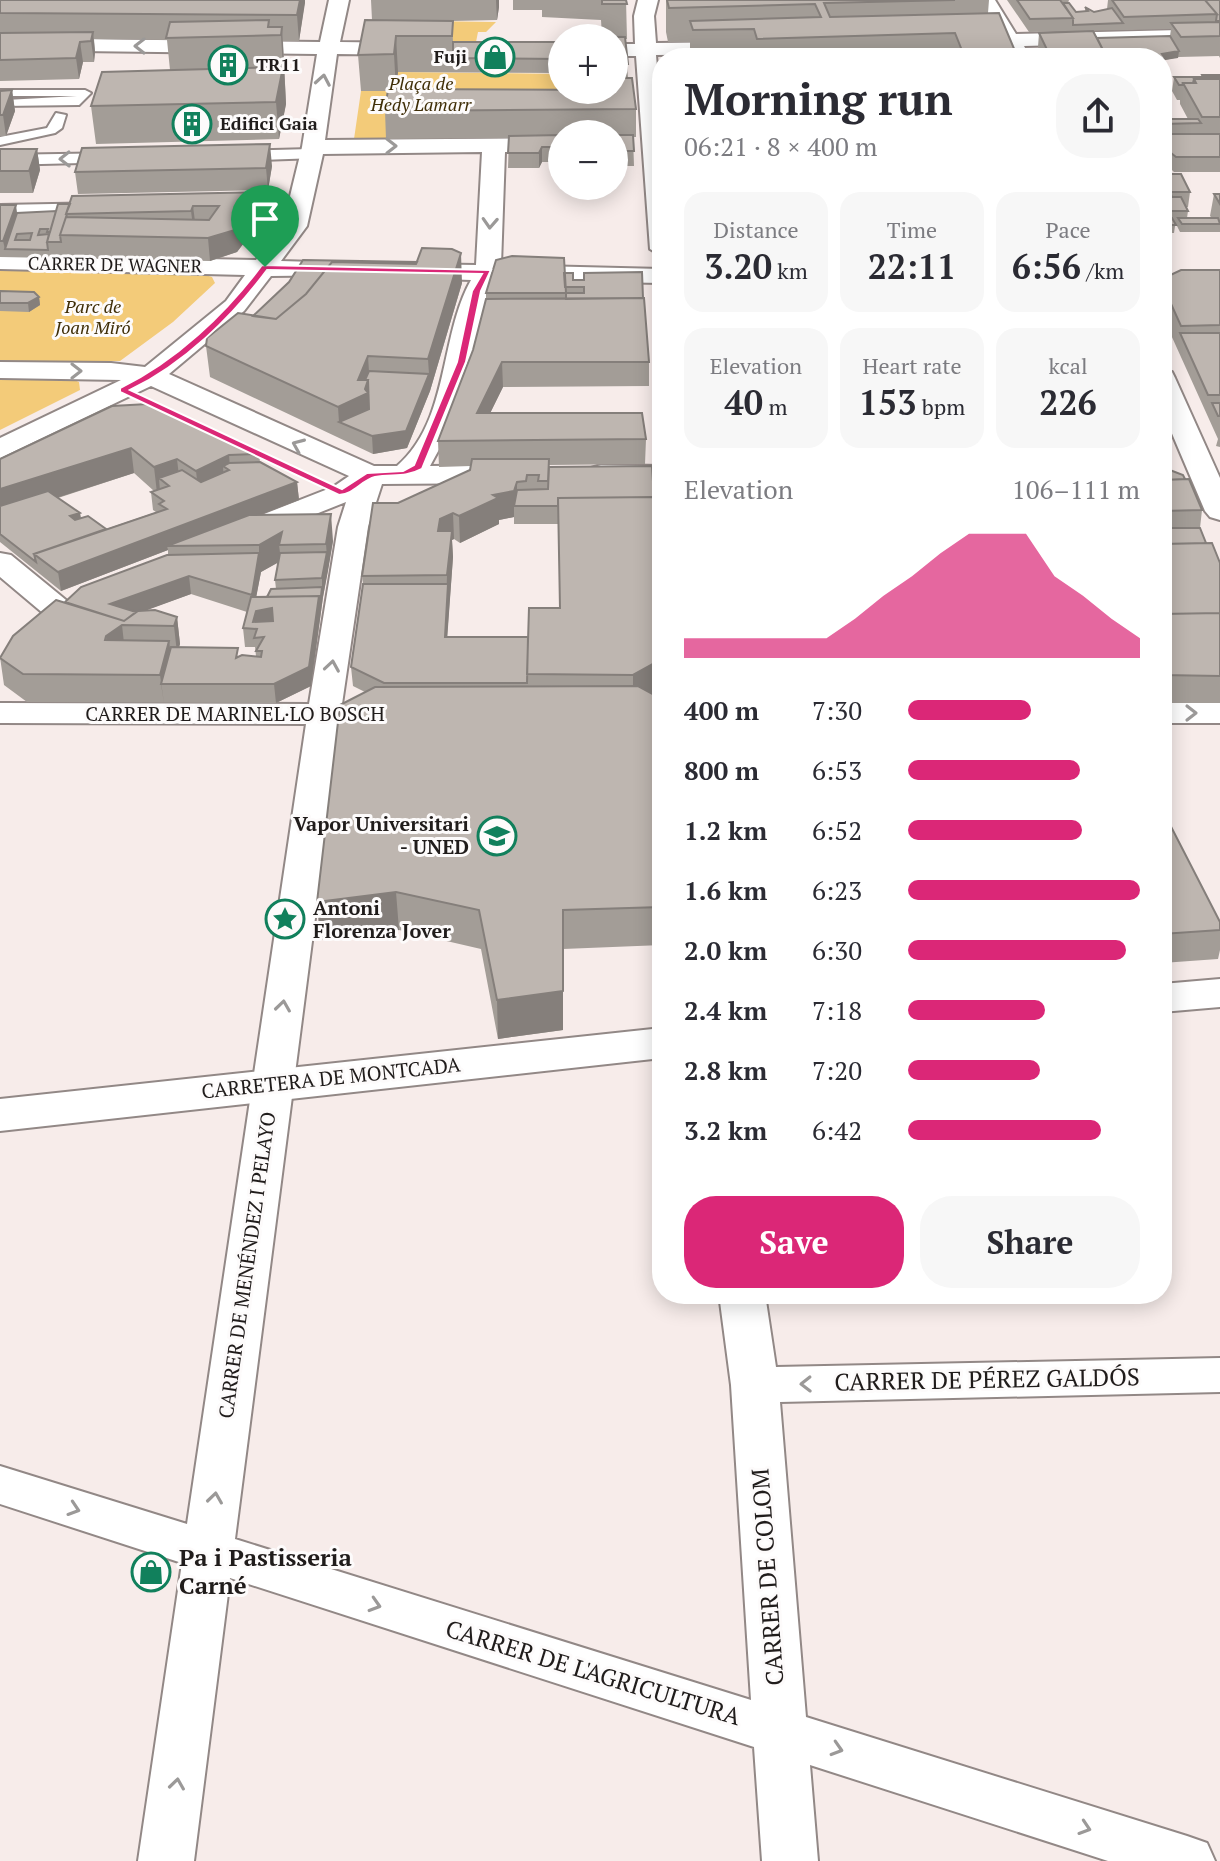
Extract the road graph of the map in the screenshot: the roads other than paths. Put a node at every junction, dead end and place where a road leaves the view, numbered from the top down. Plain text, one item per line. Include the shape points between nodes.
1 (339, 0) edge
2 (985, 0) edge
3 (640, 6) edge
4 (1220, 35) edge
5 (941, 42) edge
6 (0, 44) edge
7 (330, 48) junction
8 (1005, 48) edge
9 (1015, 48) edge
10 (1031, 48) edge
11 (439, 49) edge
12 (628, 50) edge
13 (647, 50) junction
14 (652, 50) edge
15 (0, 95) edge
16 (60, 115) dead end
17 (0, 141) edge
18 (494, 145) junction
19 (548, 145) edge
20 (312, 151) junction
21 (209, 156) edge
22 (133, 158) edge
23 (0, 160) edge
24 (652, 196) edge
25 (300, 205) junction
26 (275, 206) dead end
27 (122, 209) edge
28 (0, 212) edge
29 (0, 262) edge
30 (265, 267) junction
31 (488, 272) junction
32 (652, 276) edge
33 (0, 370) edge
34 (151, 376) junction
35 (123, 390) junction
36 (1172, 403) edge
37 (0, 449) edge
38 (1199, 471) edge
39 (405, 474) junction
40 (541, 474) edge
41 (571, 474) edge
42 (652, 475) edge
43 (357, 484) junction
44 (1220, 511) edge
45 (284, 517) junction
46 (353, 527) junction
47 (212, 545) edge
48 (0, 562) edge
49 (57, 609) edge
50 (0, 713) edge
51 (1172, 713) edge
52 (1220, 713) edge
53 (324, 714) junction
54 (375, 714) edge
55 (1220, 993) edge
56 (1172, 997) edge
57 (652, 1044) edge
58 (272, 1083) junction
59 (0, 1115) edge
60 (743, 1304) edge
61 (1220, 1375) edge
62 (755, 1385) junction
63 (0, 1485) edge
64 (207, 1553) junction
65 (779, 1731) junction
66 (166, 1861) edge
67 (790, 1861) edge
68 (1187, 1861) edge

1 - 7 street
2 - 9 street
3 - 13 street
4 - 10 street
5 - 8 street
7 -> 6 street
7 - 11 street
20 -> 7 street
12 - 13 street
13 - 14 street
13 - 24 street via 642,144
15 - 15 lane via 1,103 79,102 85,93
16 - 17 lane via 51,131
18 - 19 street
20 -> 18 street
18 -> 31 street
20 - 21 street
20 - 25 street
22 -> 23 street
25 - 26 street
25 - 30 street via 295,226
27 - 28 street
29 - 30 street, CARRER DE WAGNER
30 - 31 street, CARRER DE WAGNER
30 - 34 street via 235,306
31 - 32 street, CARRER DE WAGNER
31 - 39 street via 476,291 462,362 428,448 419,467
33 -> 34 street
34 - 35 street
43 -> 34 street
35 - 37 street
35 - 43 street
36 - 38 street
38 - 44 street
39 - 40 street
39 - 43 street
41 - 42 street
43 - 45 street
43 - 46 street, CARRER DE MENÉNDEZ I PELAYO
45 - 46 street
45 - 47 street
53 -> 46 street, CARRER DE MENÉNDEZ I PELAYO
48 - 49 street
50 - 53 street, CARRER DE MARINEL·LO BOSCH
51 -> 52 street
53 - 54 street, CARRER DE MARINEL·LO BOSCH
58 -> 53 street, CARRER DE MENÉNDEZ I PELAYO
55 - 56 street
57 - 58 street, CARRETERA DE MONTCADA
58 - 59 street, CARRETERA DE MONTCADA
64 -> 58 street, CARRER DE MENÉNDEZ I PELAYO
60 - 62 street, CARRER DE COLOM
61 -> 62 street, CARRER DE PÉREZ GALDÓS
62 - 65 street, CARRER DE COLOM
63 -> 64 street, CARRER DE L'AGRICULTURA
64 -> 65 street, CARRER DE L'AGRICULTURA
66 -> 64 street, CARRER DE MENÉNDEZ I PELAYO
65 - 67 street, CARRER DE COLOM
65 -> 68 street, CARRER DE L'AGRICULTURA

